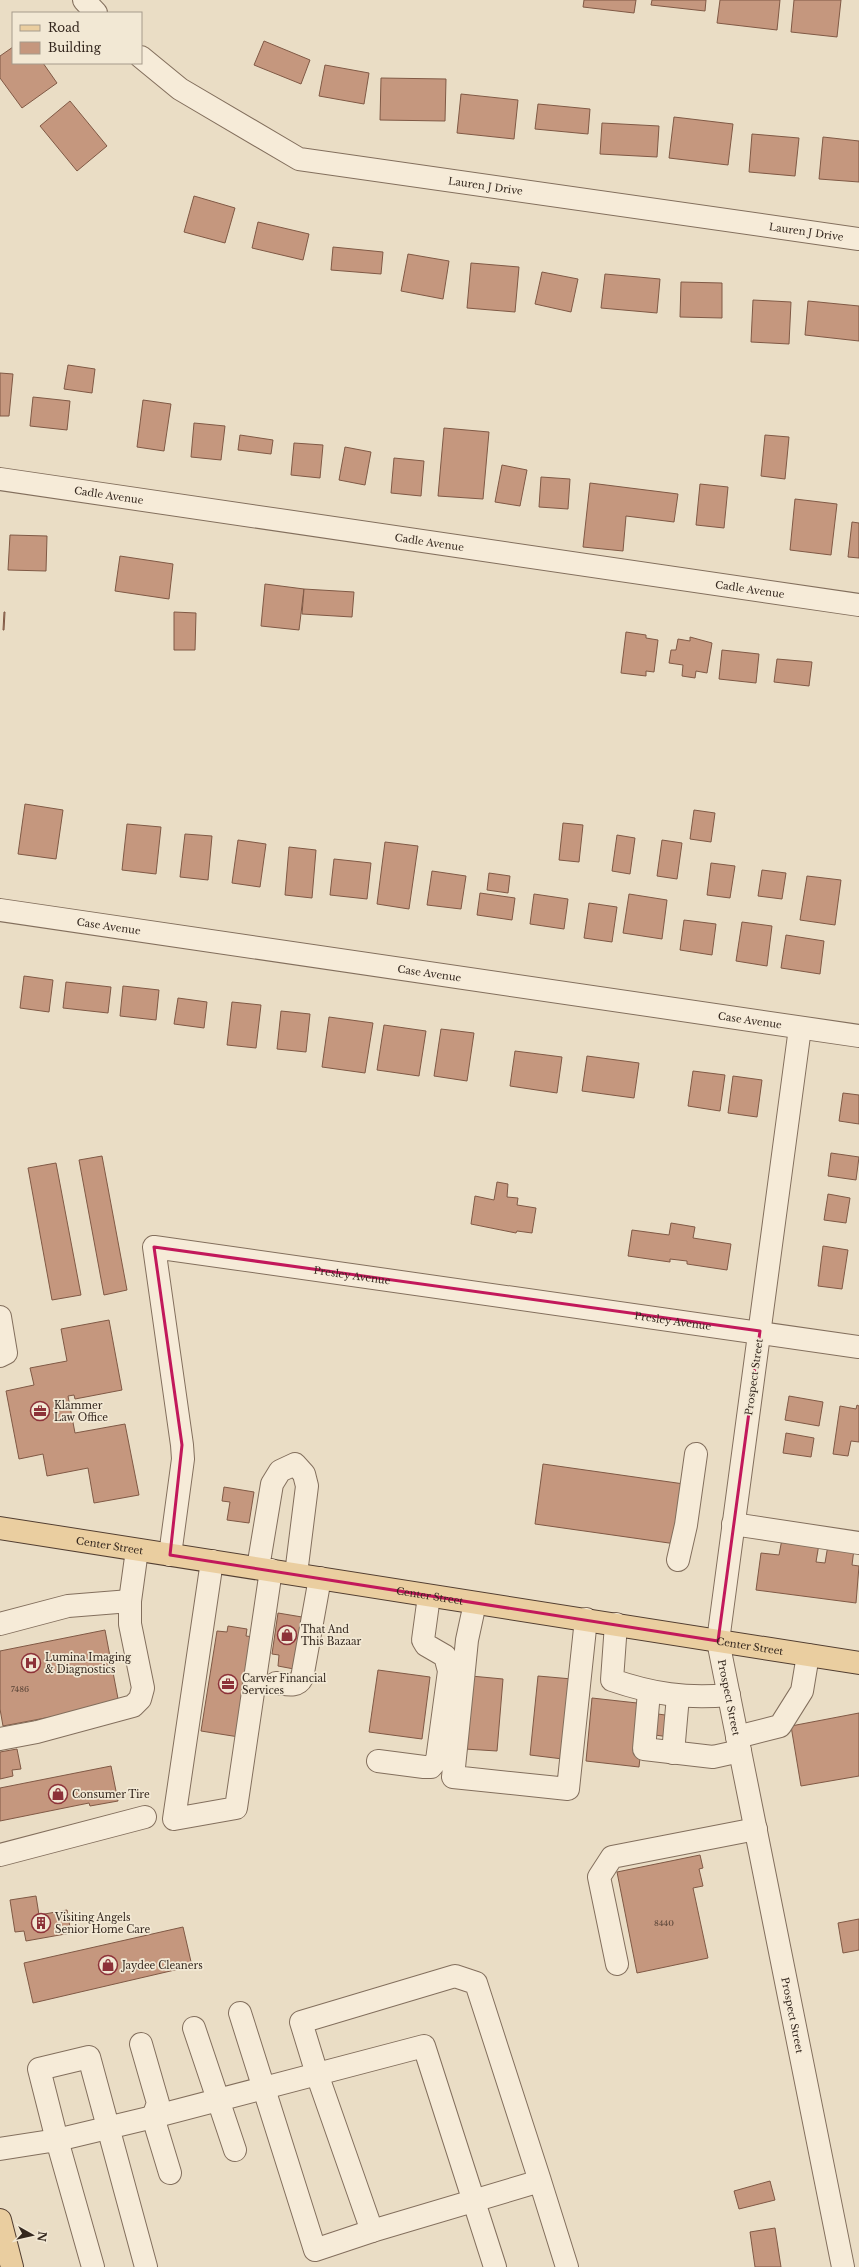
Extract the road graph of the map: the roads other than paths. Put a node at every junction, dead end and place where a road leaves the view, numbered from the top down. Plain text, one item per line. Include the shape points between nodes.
1 (84, 0) edge
2 (95, 12) edge
3 (142, 58) edge
4 (859, 239) edge
5 (0, 479) edge
6 (859, 605) edge
7 (0, 910) edge
8 (800, 1028) junction
9 (859, 1036) edge
10 (0, 1317) edge
11 (760, 1331) junction
12 (859, 1347) edge
13 (0, 1356) edge
14 (696, 1454) dead end
15 (733, 1524) junction
16 (0, 1528) edge
17 (859, 1543) edge
18 (137, 1550) junction
19 (170, 1555) junction
20 (678, 1560) dead end
21 (212, 1561) junction
22 (265, 1569) junction
23 (296, 1574) junction
24 (320, 1578) junction
25 (429, 1596) junction
26 (130, 1601) junction
27 (475, 1603) junction
28 (586, 1619) junction
29 (0, 1624) edge
30 (616, 1624) junction
31 (718, 1641) junction
32 (808, 1655) junction
33 (859, 1663) edge
34 (276, 1683) dead end
35 (650, 1692) junction
36 (729, 1695) junction
37 (678, 1696) junction
38 (0, 1739) edge
39 (739, 1744) junction
40 (672, 1752) junction
41 (378, 1762) dead end
42 (145, 1817) dead end
43 (756, 1829) junction
44 (0, 1855) edge
45 (617, 1964) dead end
46 (240, 2013) dead end
47 (194, 2028) dead end
48 (141, 2044) dead end
49 (317, 2074) junction
50 (263, 2088) junction
51 (217, 2100) junction
52 (153, 2117) junction
53 (109, 2128) junction
54 (57, 2140) junction
55 (0, 2149) edge
56 (235, 2150) dead end
57 (170, 2173) dead end
58 (540, 2181) junction
59 (474, 2201) junction
60 (0, 2220) edge
61 (372, 2231) junction
62 (12, 2267) edge
63 (93, 2267) edge
64 (146, 2267) edge
65 (495, 2267) edge
66 (567, 2267) edge
67 (843, 2267) edge

1 - 2 street
3 - 4 street, Lauren J Drive via 180,89 299,159
5 - 6 street, Cadle Avenue
7 - 8 street, Case Avenue
8 - 9 street, Case Avenue
8 - 11 street, Prospect Street
10 - 13 street via 6,1352
11 - 12 street, Presley Avenue
11 - 15 street, Prospect Street
11 - 19 street, Presley Avenue via 154,1247 183,1460
14 - 20 street via 686,1525
15 - 17 street
15 - 31 street, Prospect Street
16 - 18 main road, Center Street
18 - 19 main road, Center Street
18 - 26 street
19 - 21 main road, Center Street
21 - 22 main road, Center Street
21 - 22 street via 174,1819 236,1808
22 - 23 main road, Center Street
22 - 23 street via 272,1484 280,1471 294,1464 304,1474 307,1486
23 - 24 main road, Center Street
24 - 25 main road, Center Street
24 - 34 street via 302,1678 297,1684
25 - 27 main road, Center Street
25 - 41 street via 423,1640 426,1646 445,1656 449,1671 438,1760 424,1767
26 - 29 street via 68,1606
26 - 38 street via 131,1636 143,1688 140,1698 133,1706 37,1732
27 - 28 main road, Center Street
27 - 28 street via 467,1640 453,1776 568,1789
28 - 30 main road, Center Street
30 - 31 main road, Center Street
30 - 35 street via 612,1680
31 - 32 main road, Center Street
31 - 36 street, Prospect Street
32 - 33 main road, Center Street
32 - 39 street via 802,1691 780,1726
35 - 37 street
35 - 40 street via 644,1750
36 - 37 street via 702,1698
36 - 39 street, Prospect Street
37 - 40 street
39 - 40 street via 713,1757
39 - 43 street, Prospect Street
42 - 44 street
43 - 45 street via 612,1857 599,1877
43 - 67 street, Prospect Street
46 - 50 street
47 - 51 street
48 - 52 street via 158,2103
49 - 50 street
49 - 58 street via 301,2022 455,1976 476,1983
49 - 59 street via 424,2046
49 - 61 street
50 - 51 street
50 - 61 street via 315,2250
51 - 52 street
51 - 56 street
52 - 53 street
52 - 57 street
53 - 54 street
53 - 54 street via 90,2057 39,2069
53 - 64 street
54 - 55 street
54 - 63 street
58 - 59 street
58 - 66 street
59 - 61 street
59 - 65 street
60 - 62 main road

